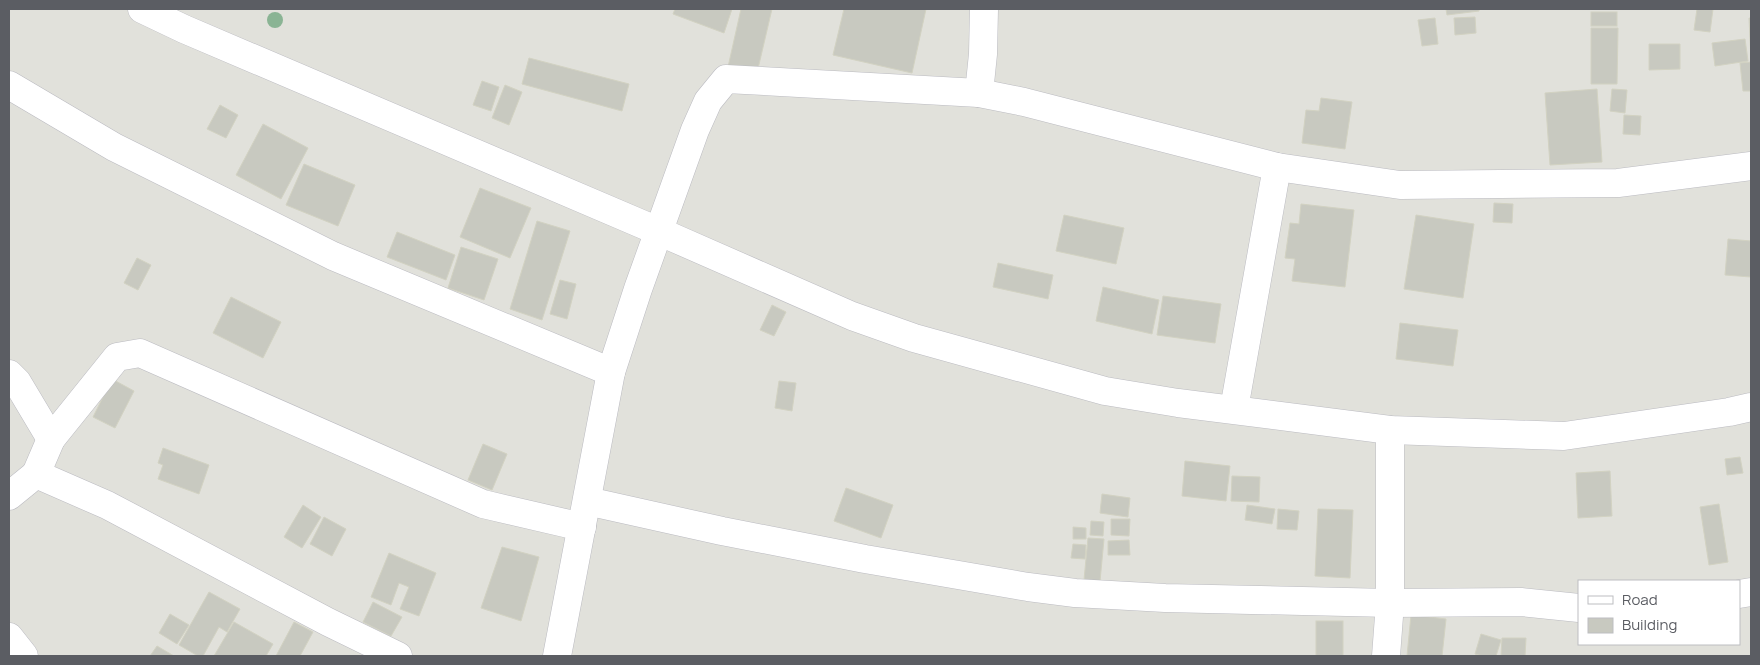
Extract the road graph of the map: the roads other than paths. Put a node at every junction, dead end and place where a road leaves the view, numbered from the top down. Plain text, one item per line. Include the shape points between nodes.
1 (142, 9) edge
2 (984, 9) edge
3 (189, 19) edge
4 (9, 85) edge
5 (979, 93) junction
6 (1751, 166) edge
7 (1277, 167) junction
8 (658, 231) junction
9 (611, 372) junction
10 (9, 374) edge
11 (1751, 407) edge
12 (1234, 409) junction
13 (1390, 430) junction
14 (51, 439) junction
15 (36, 474) junction
16 (9, 496) edge
17 (587, 501) junction
18 (582, 527) junction
19 (1390, 603) junction
20 (1578, 608) edge
21 (9, 637) edge
22 (24, 656) edge
23 (398, 656) edge
24 (557, 656) edge
25 (1386, 656) edge

1 - 3 lane
2 - 5 lane
3 - 8 lane
4 - 9 lane via 114,147 332,256
5 - 7 lane
5 - 8 lane via 726,80 708,101
6 - 7 lane via 1618,183 1400,185
7 - 12 lane
8 - 9 lane
8 - 12 lane via 852,316 914,338 1105,390
9 - 17 lane
10 - 14 lane
11 - 13 lane via 1564,436
12 - 13 lane
13 - 19 lane
14 - 15 lane
14 - 18 lane via 117,357 140,353 483,504
15 - 16 lane
15 - 23 lane via 107,505
17 - 18 lane
17 - 19 lane via 865,559 1075,593
18 - 24 lane
19 - 20 lane via 1521,602
19 - 25 lane
21 - 22 lane

